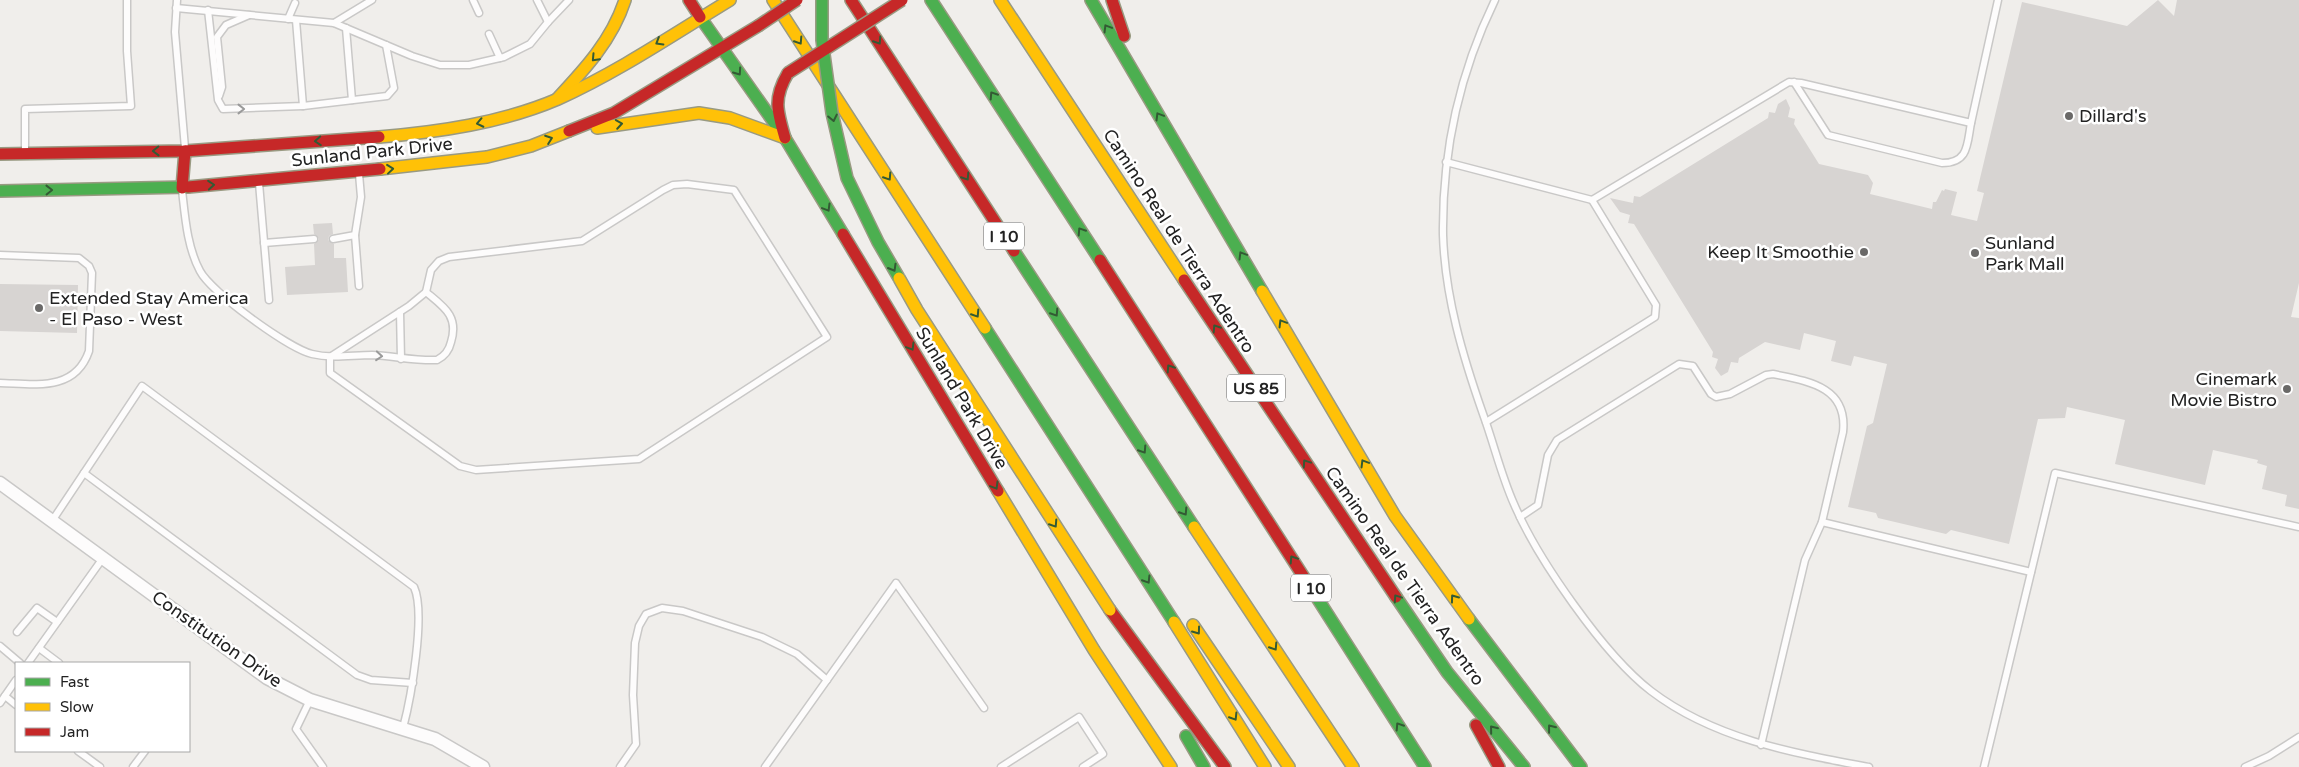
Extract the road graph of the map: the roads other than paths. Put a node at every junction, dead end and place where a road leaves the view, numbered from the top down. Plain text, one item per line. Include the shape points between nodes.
1 (127, 0) edge
2 (177, 0) edge
3 (372, 0) edge
4 (473, 0) edge
5 (537, 0) edge
6 (569, 0) edge
7 (625, 0) edge
8 (689, 0) edge
9 (730, 0) edge
10 (773, 0) edge
11 (797, 0) edge
12 (822, 0) edge
13 (851, 0) edge
14 (902, 0) edge
15 (931, 0) edge
16 (1000, 0) edge
17 (1091, 0) edge
18 (1112, 0) edge
19 (1495, 0) edge
20 (1998, 0) edge
21 (296, 1) edge
22 (176, 8) junction
23 (208, 10) junction
24 (479, 13) dead end
25 (250, 15) junction
26 (700, 17) junction
27 (292, 20) junction
28 (548, 22) junction
29 (334, 23) junction
30 (346, 28) junction
31 (489, 34) dead end
32 (386, 45) junction
33 (722, 48) junction
34 (500, 58) junction
35 (1794, 82) junction
36 (1141, 85) junction
37 (557, 99) junction
38 (218, 100) junction
39 (352, 100) junction
40 (304, 106) junction
41 (1970, 123) junction
42 (571, 131) junction
43 (785, 138) junction
44 (185, 151) junction
45 (0, 154) edge
46 (25, 154) junction
47 (1446, 162) junction
48 (358, 172) junction
49 (259, 181) junction
50 (182, 188) junction
51 (0, 191) edge
52 (1592, 200) junction
53 (355, 235) junction
54 (333, 238) dead end
55 (314, 240) dead end
56 (264, 243) junction
57 (0, 255) edge
58 (359, 286) dead end
59 (426, 292) junction
60 (269, 300) dead end
61 (400, 312) junction
62 (330, 357) junction
63 (401, 359) junction
64 (0, 383) edge
65 (1486, 422) junction
66 (1055, 435) junction
67 (84, 473) junction
68 (0, 483) edge
69 (1520, 517) junction
70 (52, 521) junction
71 (1822, 522) junction
72 (2299, 527) edge
73 (104, 558) junction
74 (2031, 572) junction
75 (1169, 593) dead end
76 (1110, 610) junction
77 (1186, 616) dead end
78 (58, 622) junction
79 (18, 632) dead end
80 (0, 646) edge
81 (39, 648) junction
82 (19, 662) edge
83 (29, 662) edge
84 (58, 662) edge
85 (1447, 672) junction
86 (827, 680) junction
87 (15, 681) edge
88 (413, 683) junction
89 (5, 696) junction
90 (310, 700) junction
91 (0, 703) edge
92 (15, 704) edge
93 (984, 708) dead end
94 (403, 728) junction
95 (2299, 737) edge
96 (1761, 745) junction
97 (79, 752) edge
98 (144, 752) edge
99 (100, 767) edge
100 (133, 767) edge
101 (323, 767) edge
102 (483, 767) edge
103 (620, 767) edge
104 (765, 767) edge
105 (1001, 767) edge
106 (1083, 767) edge
107 (1171, 767) edge
108 (1204, 767) edge
109 (1225, 767) edge
110 (1265, 767) edge
111 (1288, 767) edge
112 (1353, 767) edge
113 (1425, 767) edge
114 (1499, 767) edge
115 (1524, 767) edge
116 (1581, 767) edge
117 (1869, 767) edge
118 (1984, 767) edge
119 (2245, 767) edge

1 - 46 lane via 132,106 25,109
2 - 22 lane
3 - 29 lane
4 - 24 lane
5 - 28 lane
6 - 28 lane
7 -> 37 main road via 616,27 601,52
8 - 26 main road
9 - 26 main road, Sunland Park Drive
10 -> 66 main road
11 - 33 main road, Sunland Park Drive, bridge
12 -> 76 main road, bridge via 822,40 832,113 847,178 878,242 917,310
13 -> 112 main road, I 10
14 - 43 main road, bridge via 788,73 780,85 775,104
113 -> 15 main road, I 10
85 -> 16 main road, Camino Real de Tierra Adentro / US 85 via 1248,378
36 -> 17 main road
18 - 36 main road
19 - 47 lane via 1464,79
20 - 41 lane
21 - 27 lane
22 - 23 lane
22 - 44 lane via 175,32
23 - 25 lane
23 - 38 lane
25 - 27 lane
25 - 38 lane via 226,25 218,37 222,87
26 - 33 main road, Sunland Park Drive
26 -> 37 main road, Sunland Park Drive
27 - 29 lane
27 - 40 lane
28 - 34 lane via 530,44
29 - 30 lane
30 - 32 lane
30 - 39 lane
31 - 34 lane
32 - 34 lane via 440,65 469,65
32 - 39 lane via 394,88 387,96
33 - 42 main road, Sunland Park Drive via 614,113
33 -> 43 main road, Sunland Park Drive
35 - 41 lane
35 - 41 lane via 1828,135 1942,163 1956,162 1963,156
35 - 52 lane via 1782,85
116 -> 36 main road via 1506,670 1395,516
37 -> 44 main road, Sunland Park Drive via 497,119 414,134
38 -> 40 lane via 223,109
39 - 40 lane
42 -> 43 main road via 698,113 730,118
48 -> 42 main road, Sunland Park Drive via 487,157 531,146
43 -> 107 main road, Sunland Park Drive via 1094,650
44 -> 46 main road, Sunland Park Drive
44 - 50 main road
45 - 46 main road, Sunland Park Drive
47 - 52 lane
47 - 65 lane via 1444,236 1449,288 1459,338
48 - 49 main road, Sunland Park Drive
48 - 53 lane via 361,197
50 -> 49 main road, Sunland Park Drive
49 - 56 lane
51 -> 50 main road, Sunland Park Drive
50 - 62 lane via 194,257 209,285 295,348
52 - 65 lane via 1656,305 1655,317
53 - 54 lane
53 - 58 lane
55 - 56 lane
56 - 60 lane
57 - 64 lane via 79,258 92,273 86,362 60,382
59 - 61 lane
59 - 62 lane via 431,270 448,257 582,241 663,190 687,184 734,190 827,337 639,459 476,470 460,466 330,373
59 - 63 lane via 451,317 454,325 450,348 437,360
61 - 62 lane
61 - 63 lane
62 -> 63 lane via 373,355
65 - 69 lane
66 - 75 main road
66 -> 110 main road
67 - 70 lane
67 - 88 lane via 357,675 371,680
67 - 88 lane via 142,386 414,587 419,604
68 - 70 street, Constitution Drive
69 - 71 lane via 1538,505 1548,455 1557,440 1666,371 1678,364 1686,364 1694,366 1716,397 1730,394 1766,374 1813,383 1831,393 1844,423
69 - 96 lane via 1582,613 1639,681 1694,717
70 - 73 street, Constitution Drive
71 - 74 lane
71 - 96 lane via 1805,560
72 - 74 lane via 2055,474
73 - 78 lane
73 - 90 street, Constitution Drive via 267,678
74 - 118 lane
76 - 108 main road
76 - 109 main road
77 -> 111 main road
78 - 79 lane via 37,608
78 - 81 lane
80 - 82 lane
81 - 83 lane
81 - 84 lane
85 - 114 main road
115 -> 85 main road, Camino Real de Tierra Adentro / US 85
86 - 93 lane via 896,583
86 - 103 lane via 797,654 762,637 683,612 662,608 646,614 635,643 633,695 636,744
86 - 104 lane
87 - 89 lane
88 - 94 lane
89 - 91 lane
89 - 92 lane
90 - 94 street, Constitution Drive
90 - 101 lane via 296,729
94 - 102 street, Constitution Drive via 435,739
95 - 119 lane
96 - 117 lane
97 - 99 lane
98 - 100 lane
105 - 106 lane via 1079,717 1103,754

